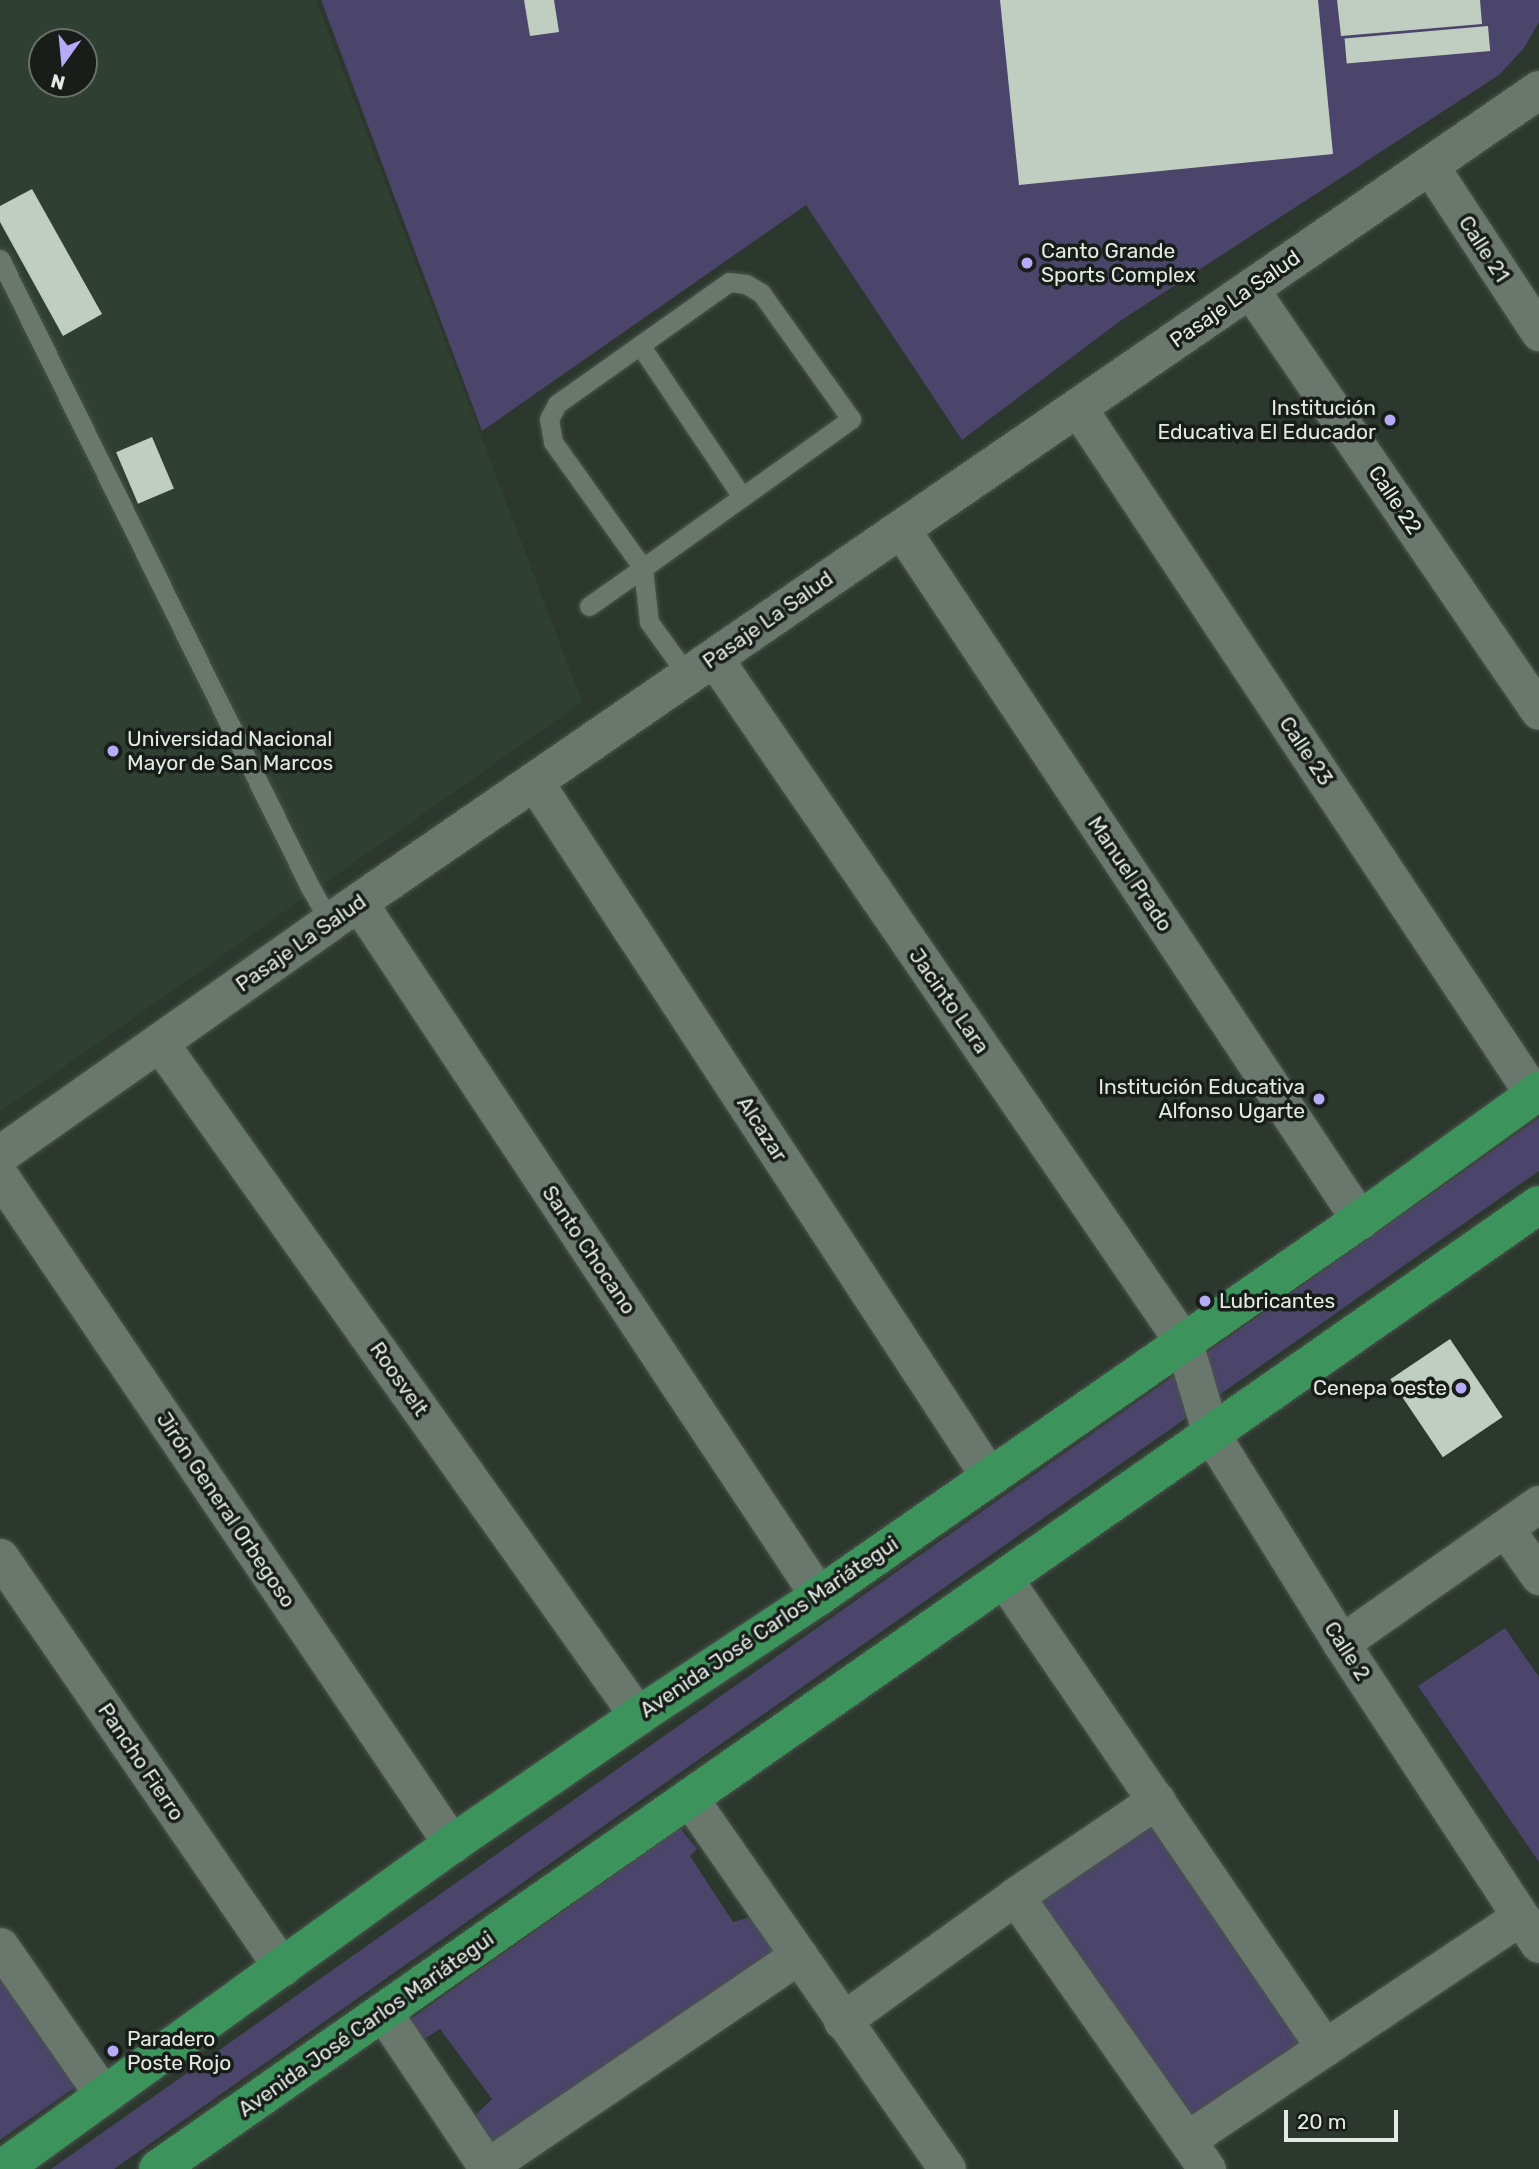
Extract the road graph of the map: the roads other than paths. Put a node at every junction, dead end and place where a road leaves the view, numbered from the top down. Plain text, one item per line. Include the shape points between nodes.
1 (1539, 90) edge
2 (1430, 166) junction
3 (0, 259) edge
4 (1250, 289) junction
5 (1539, 332) edge
6 (640, 345) junction
7 (1078, 408) junction
8 (741, 497) junction
9 (901, 528) junction
10 (643, 568) junction
11 (589, 606) dead end
12 (701, 667) junction
13 (1539, 711) edge
14 (534, 781) junction
15 (345, 912) junction
16 (159, 1042) junction
17 (1536, 1093) edge
18 (0, 1156) edge
19 (0, 1176) edge
20 (1539, 1205) edge
21 (1360, 1220) junction
22 (1185, 1343) junction
23 (1211, 1434) junction
24 (989, 1476) junction
25 (1539, 1504) edge
26 (1506, 1528) junction
27 (0, 1557) edge
28 (1539, 1576) edge
29 (1004, 1579) junction
30 (819, 1596) junction
31 (1341, 1643) junction
32 (638, 1716) junction
33 (690, 1799) junction
34 (1156, 1800) junction
35 (452, 1844) junction
36 (1015, 1896) junction
37 (1529, 1930) edge
38 (0, 1946) edge
39 (799, 1955) junction
40 (282, 1967) junction
41 (383, 2012) junction
42 (842, 2021) junction
43 (1325, 2048) junction
44 (103, 2095) junction
45 (1197, 2154) edge
46 (179, 2163) edge
47 (488, 2168) edge
48 (2, 2169) edge
49 (947, 2169) edge

1 - 2 street, Pasaje La Salud
2 - 4 street, Pasaje La Salud
2 - 5 street, Calle 21
3 - 15 lane via 310,887
4 - 7 street, Pasaje La Salud
4 - 13 street, Calle 22
6 - 8 lane
6 - 8 lane via 729,282 746,284 761,293 850,419
6 - 10 lane via 556,404 549,419 553,442
7 - 9 street, Pasaje La Salud
7 - 17 street, Calle 23
8 - 10 lane
9 - 12 street, Pasaje La Salud
9 - 21 street, Manuel Prado
10 - 11 lane
10 - 12 lane via 649,622
12 - 14 street, Pasaje La Salud
12 - 22 street, Jacinto Lara
14 - 15 street, Pasaje La Salud
14 - 24 street, Alcazar
15 - 16 street, Pasaje La Salud
15 - 30 street, Santo Chocano
16 - 18 street, Pasaje La Salud
16 - 32 street, Roosvelt
17 - 21 main road, Avenida José Carlos Mariátegui
19 - 35 street, Jirón General Orbegoso
20 - 23 main road, Avenida José Carlos Mariátegui
21 - 22 main road, Avenida José Carlos Mariátegui
22 - 23 street, Calle 2
22 - 24 main road, Avenida José Carlos Mariátegui
23 - 29 main road, Avenida José Carlos Mariátegui
23 - 31 street, Calle 2
24 - 30 main road, Avenida José Carlos Mariátegui
25 - 26 street
26 - 28 street
26 - 31 street
27 - 40 street, Pancho Fierro
29 - 33 main road, Avenida José Carlos Mariátegui
29 - 34 street
30 - 32 main road, Avenida José Carlos Mariátegui
31 - 37 street, Calle 2
32 - 35 main road, Avenida José Carlos Mariátegui
33 - 39 street
33 - 41 main road, Avenida José Carlos Mariátegui
34 - 36 street
34 - 43 street
35 - 40 main road, Avenida José Carlos Mariátegui
36 - 42 street
36 - 45 street
37 - 43 street
38 - 44 street
39 - 42 street
39 - 47 street
40 - 44 main road, Avenida José Carlos Mariátegui
41 - 46 main road, Avenida José Carlos Mariátegui
41 - 47 street
42 - 49 street
43 - 45 street
44 - 48 main road, Avenida José Carlos Mariátegui

